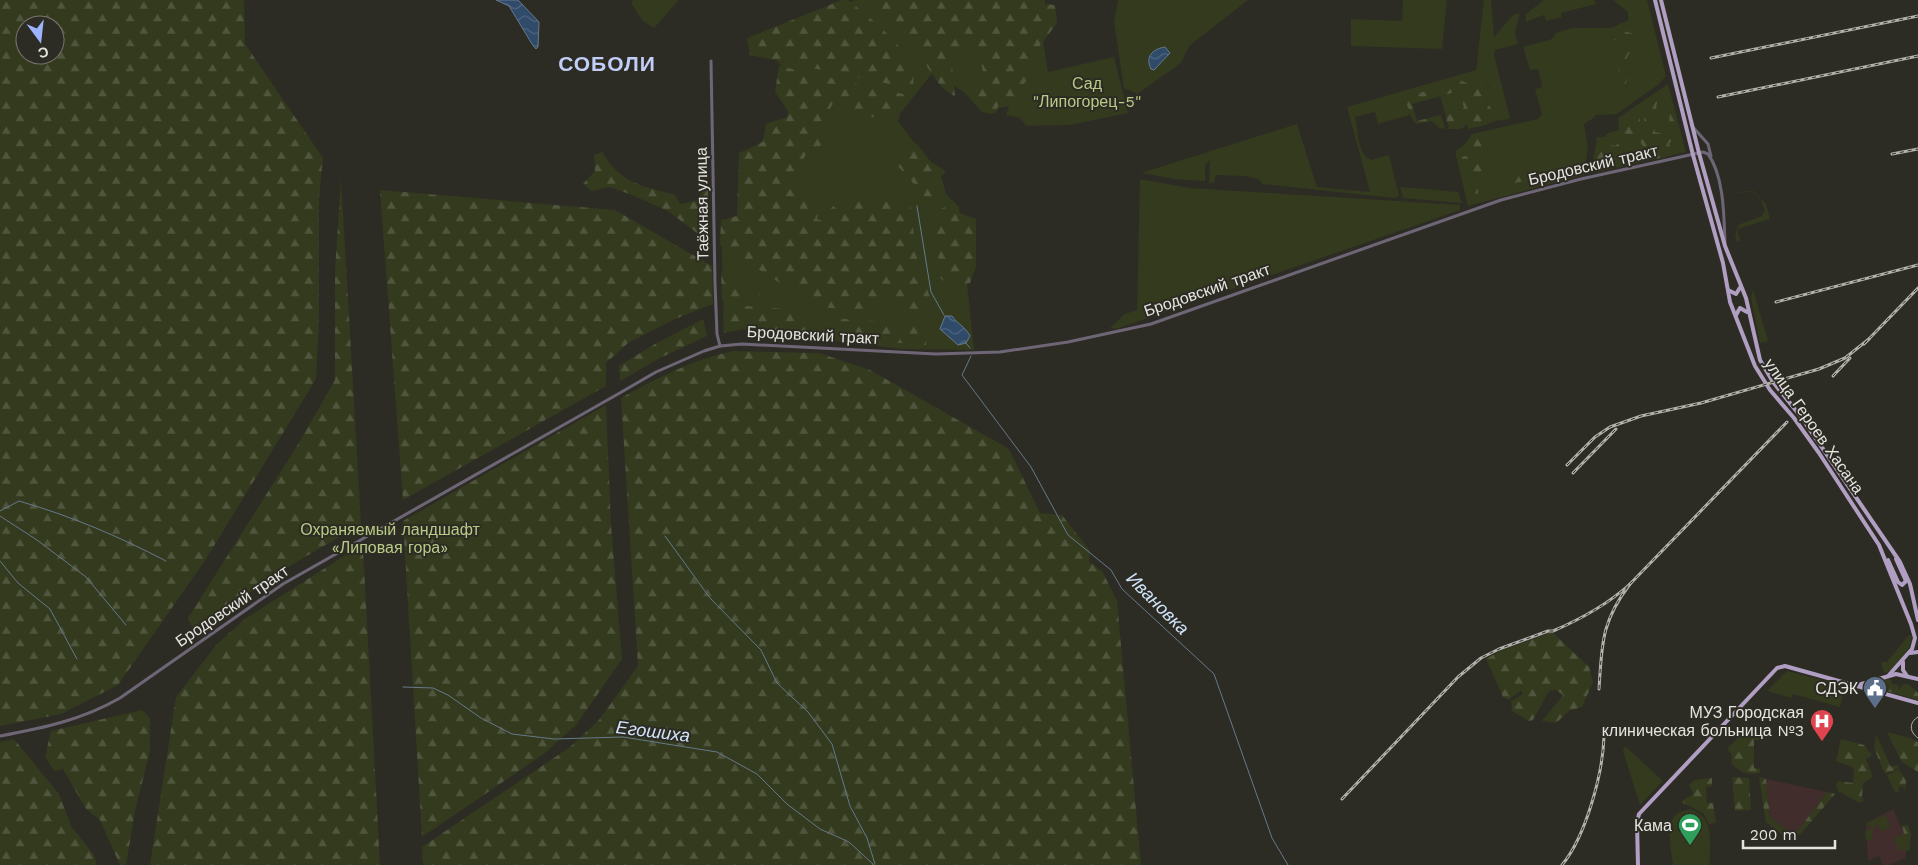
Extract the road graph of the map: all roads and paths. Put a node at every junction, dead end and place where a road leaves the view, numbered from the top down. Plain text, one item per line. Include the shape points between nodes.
1 (1655, 0) edge
2 (1661, 0) edge
3 (711, 61) dead end
4 (1692, 126) junction
5 (1699, 153) junction
6 (1693, 155) junction
7 (1712, 159) junction
8 (1726, 246) junction
9 (1741, 286) junction
10 (1728, 290) junction
11 (1749, 314) junction
12 (1735, 316) junction
13 (720, 346) junction
14 (1894, 553) junction
15 (1885, 556) junction
16 (1918, 620) edge
17 (1918, 652) edge
18 (1908, 654) junction
19 (1903, 660) junction
20 (1889, 675) junction
21 (1907, 676) junction
22 (1917, 680) edge
23 (1858, 685) junction
24 (1918, 703) edge
25 (0, 736) edge
26 (1638, 865) edge

1 - 6 main road, улица Героев Хасана
2 - 4 main road, улица Героев Хасана
3 - 13 street, Таёжная улица via 715,283
4 - 5 main road, улица Героев Хасана
4 - 7 street via 1708,144
5 - 6 street, Бродовский тракт
5 - 7 street via 1706,152
5 - 8 main road, улица Героев Хасана
6 - 10 main road, улица Героев Хасана
6 - 13 street, Бродовский тракт via 1501,200 1151,324 1095,337 1000,352 936,354 757,344
7 - 8 street via 1724,207
8 - 9 main road, улица Героев Хасана
9 - 10 main road via 1736,294
9 - 11 main road, улица Героев Хасана
10 - 12 main road, улица Героев Хасана
11 - 12 main road via 1740,308
11 - 14 main road, улица Героев Хасана via 1757,351 1768,375 1802,418
12 - 15 main road, улица Героев Хасана via 1760,375 1819,453
13 - 25 street, Бродовский тракт via 656,372 283,584 96,712 69,722
14 - 15 main road via 1906,581 1902,585
14 - 16 main road, улица Героев Хасана via 1910,584
15 - 18 main road, улица Героев Хасана via 1914,634
17 - 18 main road
18 - 19 main road
19 - 20 main road
19 - 21 main road
20 - 21 main road
20 - 23 main road
21 - 22 main road
23 - 24 main road
23 - 26 main road via 1785,666 1776,668 1639,814

